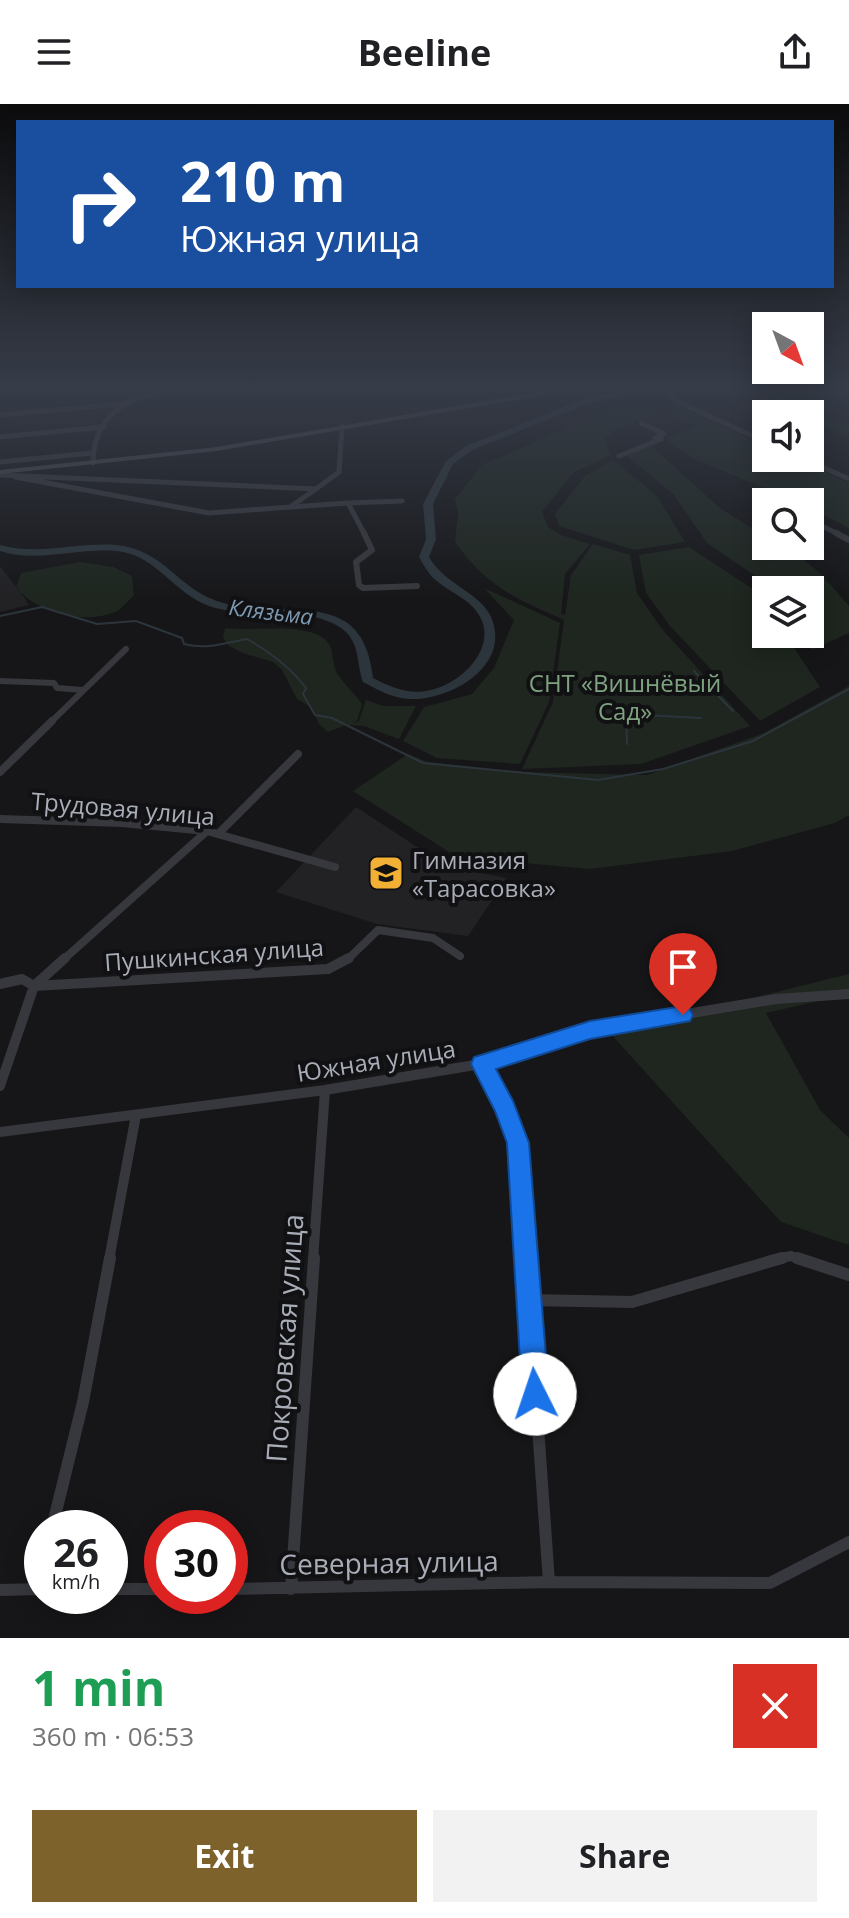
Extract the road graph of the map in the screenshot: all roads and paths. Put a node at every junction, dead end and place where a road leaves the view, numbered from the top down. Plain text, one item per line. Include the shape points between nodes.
1 (45, 458) edge
2 (92, 458) edge
3 (141, 458) edge
4 (340, 458) edge
5 (0, 462) edge
6 (93, 463) junction
7 (824, 468) edge
8 (0, 473) edge
9 (15, 477) junction
10 (849, 479) edge
11 (316, 489) junction
12 (402, 501) dead end
13 (348, 503) junction
14 (290, 507) junction
15 (824, 527) edge
16 (849, 540) edge
17 (417, 586) dead end
18 (126, 649) dead end
19 (0, 681) edge
20 (83, 690) junction
21 (298, 754) dead end
22 (0, 772) edge
23 (0, 819) edge
24 (207, 831) junction
25 (218, 834) junction
26 (335, 867) dead end
27 (460, 956) dead end
28 (0, 984) edge
29 (34, 986) junction
30 (849, 994) edge
31 (481, 1064) junction
32 (0, 1086) edge
33 (325, 1090) junction
34 (136, 1115) junction
35 (0, 1132) edge
36 (849, 1275) edge
37 (528, 1300) junction
38 (56, 1510) edge
39 (849, 1542) edge
40 (549, 1582) junction
41 (24, 1589) edge
42 (248, 1589) edge
43 (291, 1589) junction
44 (0, 1590) edge

1 - 5 street
2 - 6 street
3 - 6 main road
4 - 11 street via 339,472
6 - 8 main road
7 - 10 street
8 - 9 street
9 - 11 street
9 - 14 street via 209,513
11 - 14 street
12 - 13 street
13 - 14 street
13 - 17 street via 372,550 356,562 359,585
15 - 16 street
18 - 20 street
19 - 20 street
20 - 22 street
21 - 25 street
23 - 24 street, Трудовая улица
24 - 25 street, Трудовая улица
24 - 29 street
25 - 26 street, Трудовая улица
27 - 29 street, Пушкинская улица via 452,946 428,936 378,930 346,961 328,969
28 - 29 street, Пушкинская улица via 22,979
29 - 32 street
30 - 31 street, Южная улица via 776,999 590,1030
31 - 33 street, Южная улица
31 - 37 street via 518,1143
33 - 34 street, Южная улица
33 - 43 street, Покровская улица
34 - 35 street, Южная улица
34 - 38 street via 83,1402
36 - 37 street via 791,1256 632,1302
37 - 40 street
39 - 40 street, Северная улица via 770,1583
40 - 43 street, Северная улица
41 - 44 street
42 - 43 street, Северная улица

